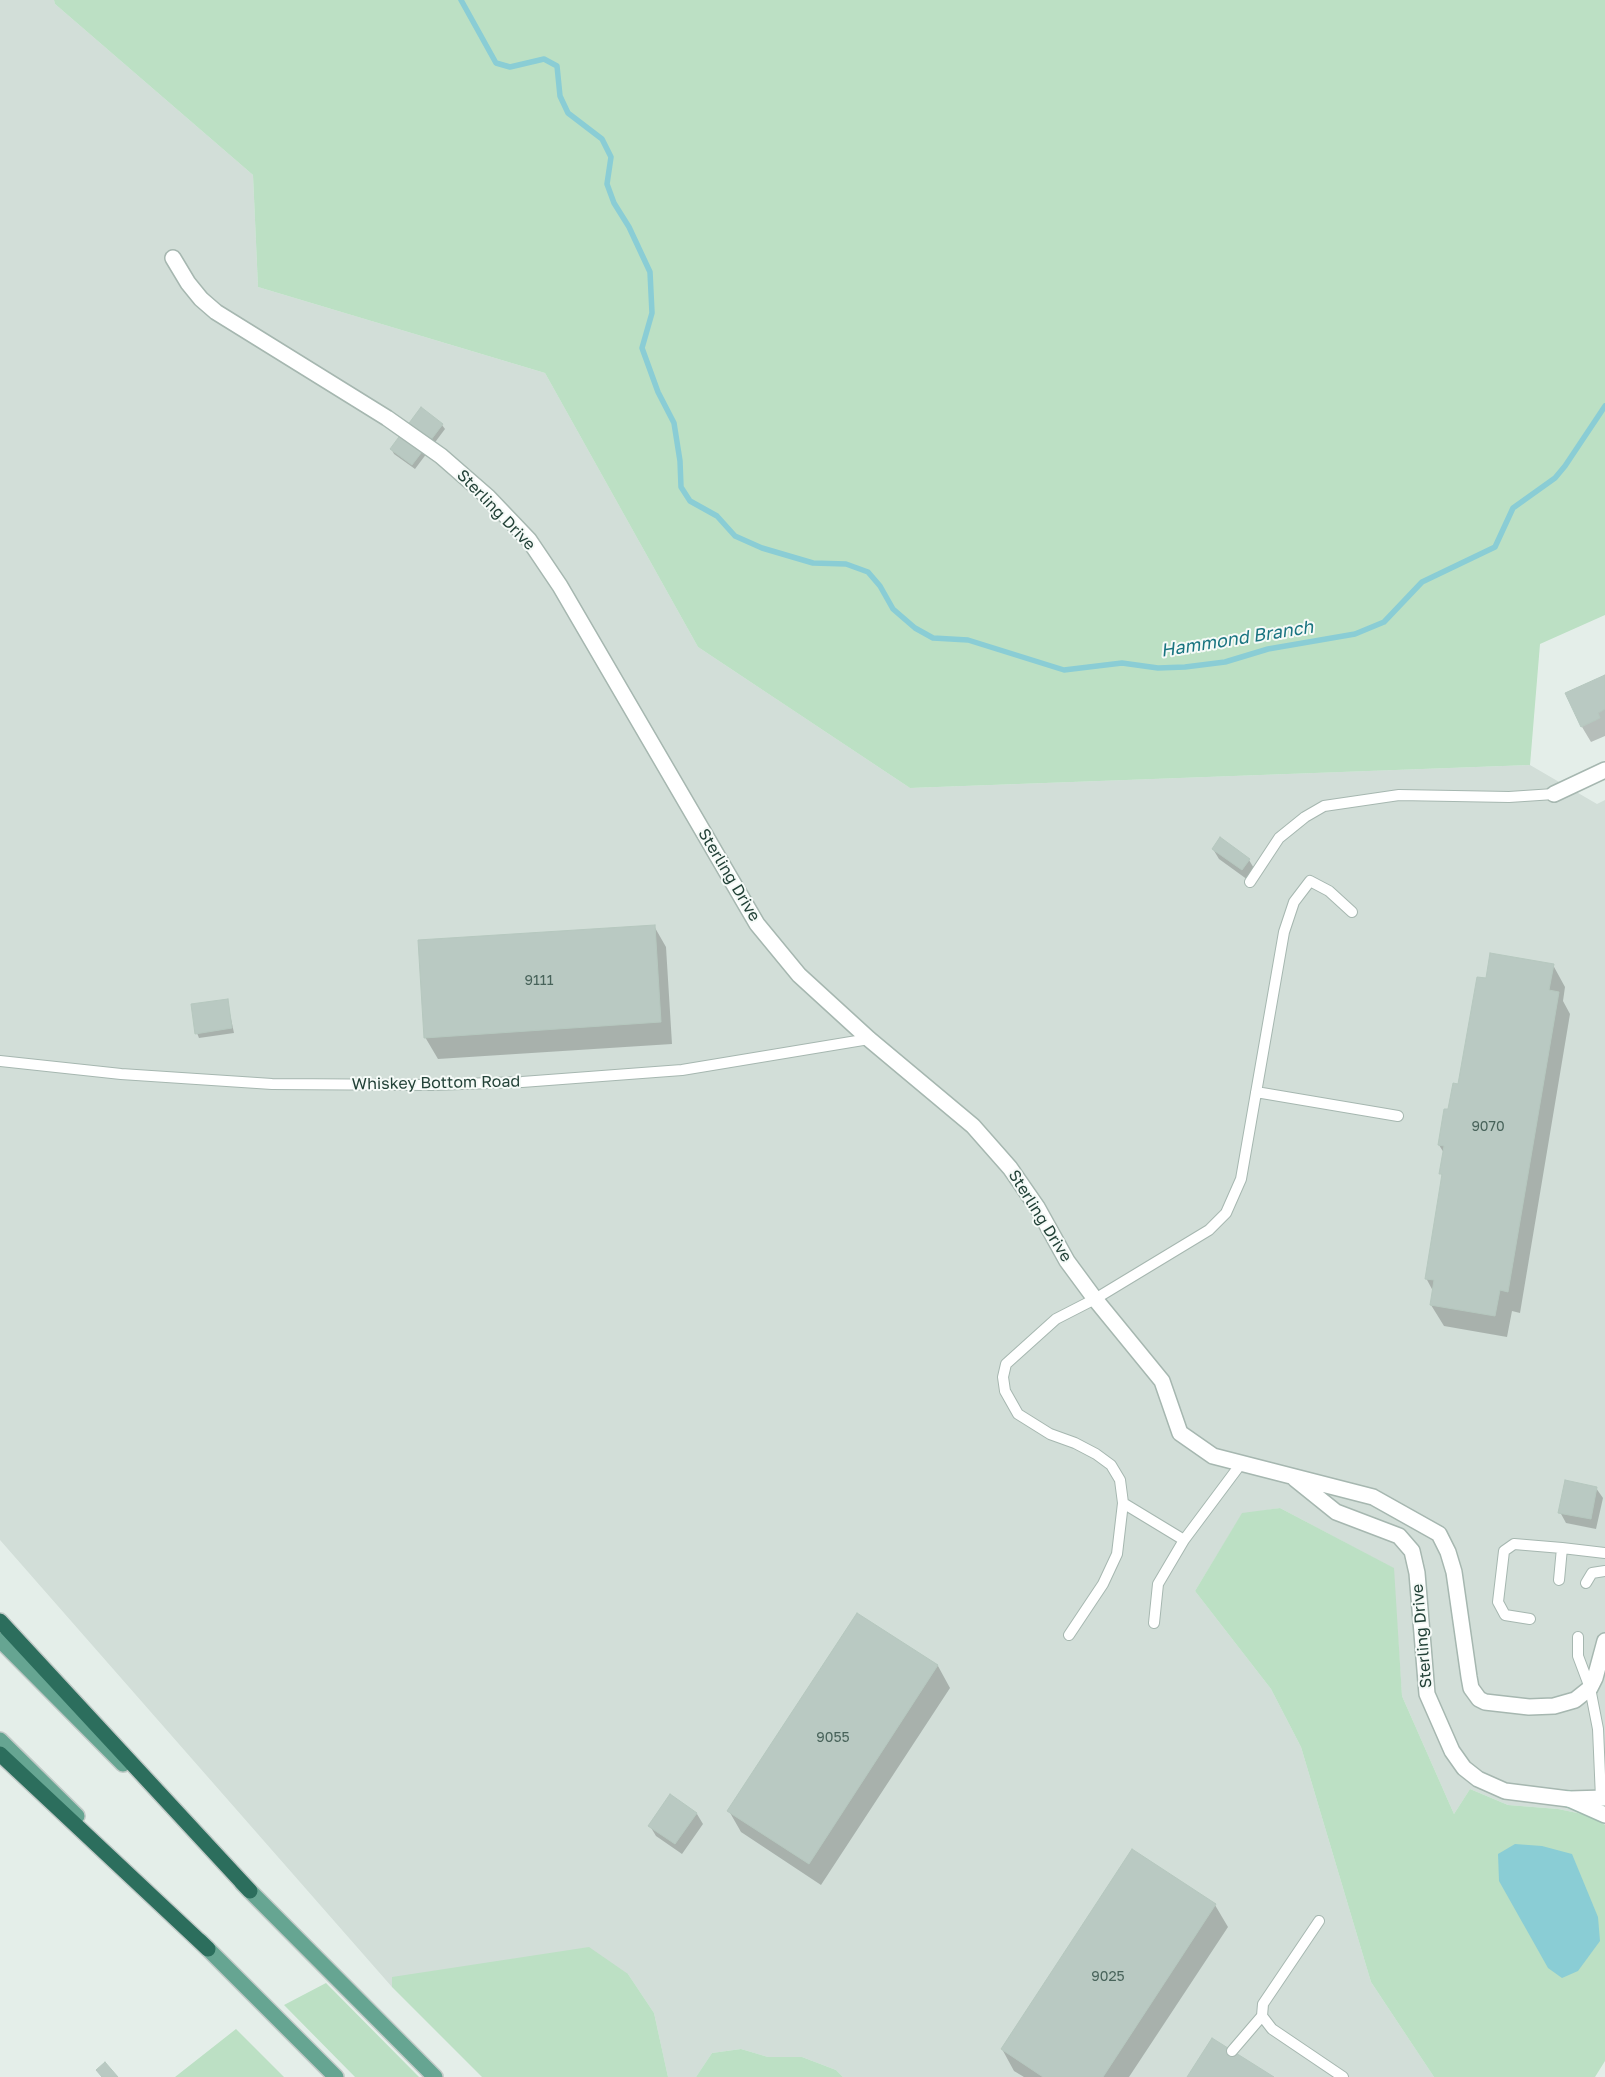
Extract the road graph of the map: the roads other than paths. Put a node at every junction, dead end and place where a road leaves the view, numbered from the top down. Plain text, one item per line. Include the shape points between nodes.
1 (173, 258) dead end
2 (1605, 770) edge
3 (1554, 794) joint
4 (1250, 882) dead end
5 (1352, 912) dead end
6 (869, 1039) junction
7 (0, 1061) edge
8 (1256, 1092) junction
9 (1398, 1116) dead end
10 (1094, 1299) junction
11 (1240, 1465) junction
12 (1292, 1477) junction
13 (1123, 1503) junction
14 (1184, 1540) junction
15 (1562, 1548) junction
16 (1605, 1553) edge
17 (1605, 1571) edge
18 (1559, 1580) dead end
19 (1586, 1583) dead end
20 (1530, 1619) dead end
21 (0, 1621) edge
22 (1154, 1623) dead end
23 (1069, 1635) dead end
24 (1578, 1637) dead end
25 (0, 1640) edge
26 (1605, 1641) edge
27 (1590, 1688) junction
28 (0, 1740) edge
29 (0, 1754) edge
30 (1603, 1798) edge
31 (1569, 1799) junction
32 (1605, 1815) edge
33 (250, 1891) junction
34 (1319, 1921) dead end
35 (208, 1949) junction
36 (1262, 2016) junction
37 (1232, 2051) dead end
38 (336, 2077) edge
39 (435, 2077) edge
40 (1343, 2077) edge

1 - 6 street, Sterling Drive via 188,284 216,312 442,456 529,540 560,586 758,924 799,975
2 - 3 street
3 - 4 lane via 1399,796 1324,806 1279,838
5 - 8 lane via 1329,891 1310,881 1294,902 1284,932
6 - 7 lane, Whiskey Bottom Road via 682,1070 442,1085 272,1084 121,1074
6 - 10 street, Sterling Drive via 973,1126 1010,1168
8 - 9 lane
8 - 10 lane via 1241,1179 1226,1213 1209,1230
10 - 11 street, Sterling Drive via 1162,1380 1180,1433 1212,1456
10 - 13 lane via 1056,1319 1006,1364 1003,1377 1005,1391 1018,1414 1050,1434 1075,1442 1111,1465 1120,1480
11 - 12 street, Sterling Drive
11 - 14 lane
12 - 27 street, Sterling Drive via 1373,1497 1439,1534 1454,1572 1471,1688 1479,1699 1541,1708 1575,1700
12 - 31 street, Sterling Drive via 1336,1512 1399,1536 1412,1551 1417,1573 1428,1694 1452,1751 1464,1768 1478,1779 1505,1791
13 - 14 lane
13 - 23 lane via 1117,1554 1103,1584
14 - 22 lane via 1158,1584
15 - 16 lane
15 - 18 lane
15 - 20 lane via 1514,1544 1504,1551 1498,1602 1505,1615
17 - 19 lane via 1592,1573
21 - 33 highway
24 - 27 lane via 1578,1656
25 - 33 main road
26 - 27 street
27 - 30 lane via 1598,1729
28 - 35 main road
29 - 35 highway
30 - 31 street, Sterling Drive
31 - 32 street
33 - 39 main road
34 - 36 lane via 1263,2004
35 - 38 main road
36 - 37 lane
36 - 40 lane via 1272,2029

